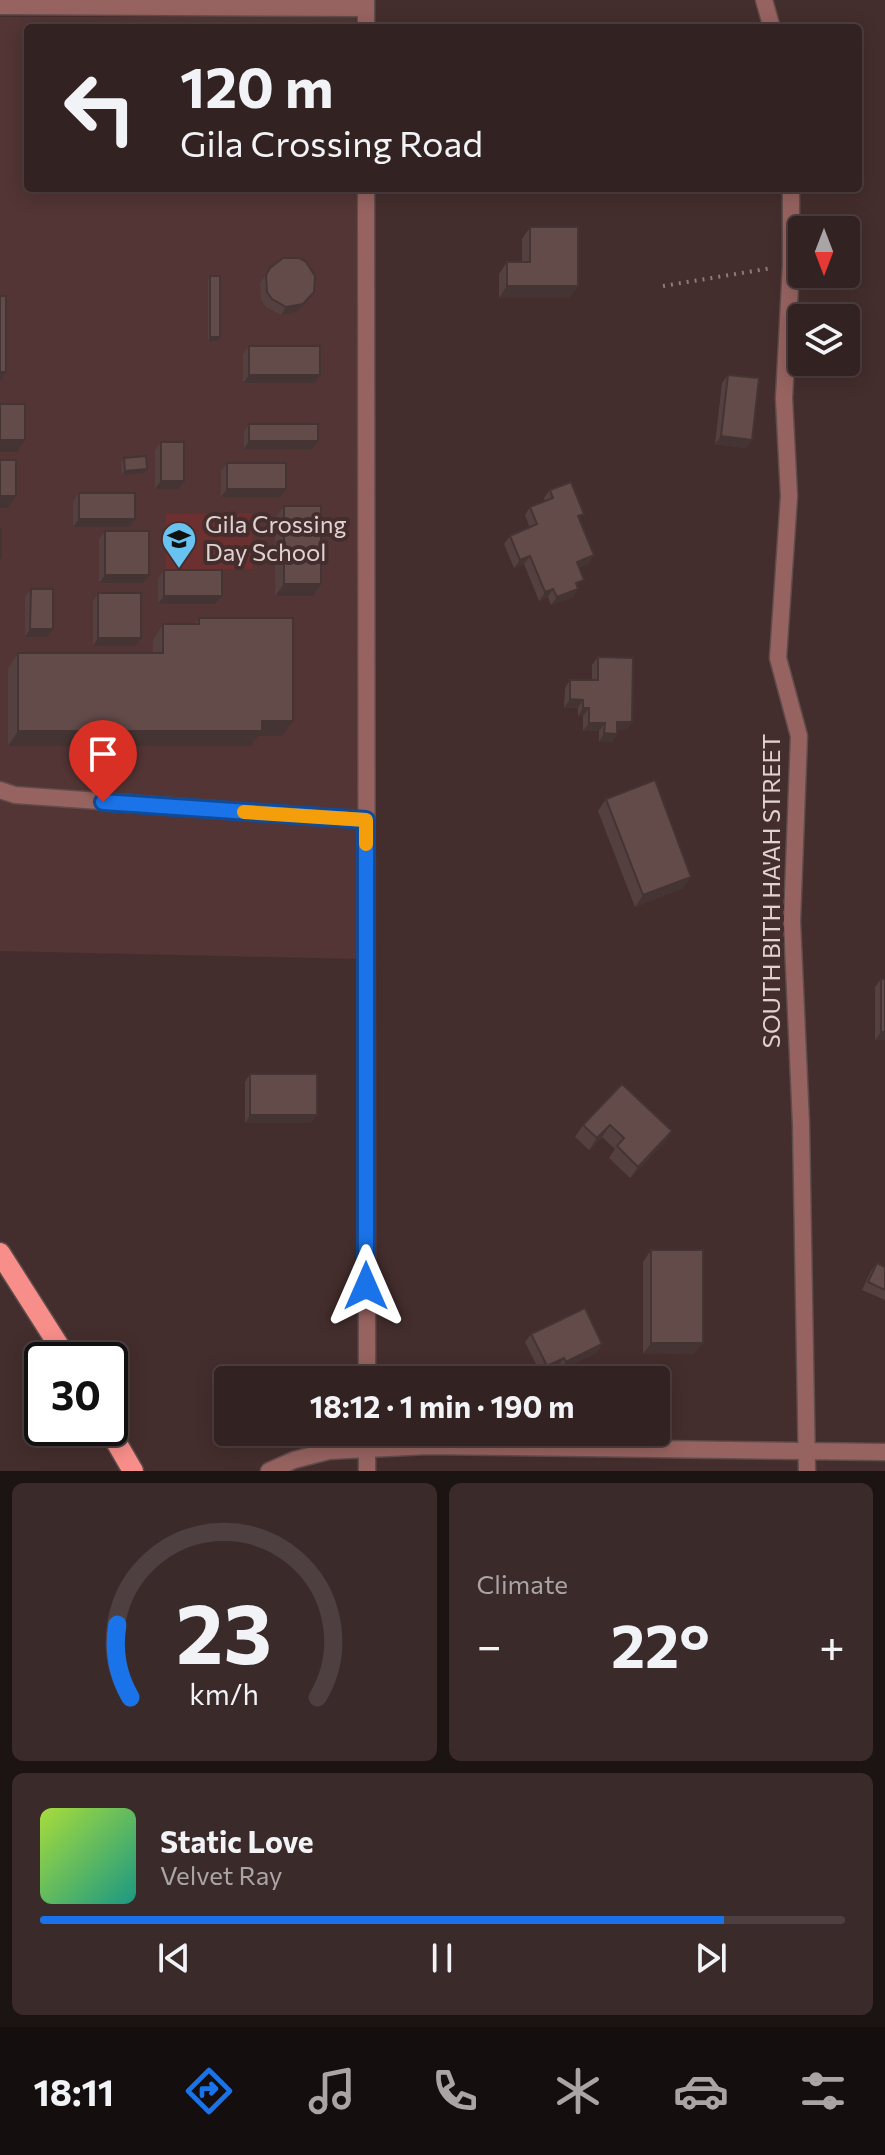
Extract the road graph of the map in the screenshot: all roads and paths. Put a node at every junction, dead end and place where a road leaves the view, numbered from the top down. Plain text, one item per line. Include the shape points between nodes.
1 (764, 0) edge
2 (366, 4) edge
3 (0, 6) edge
4 (771, 24) edge
5 (366, 192) edge
6 (791, 192) edge
7 (791, 216) edge
8 (788, 265) edge
9 (663, 286) dead end
10 (790, 288) edge
11 (0, 790) edge
12 (366, 820) junction
13 (0, 1253) edge
14 (57, 1342) edge
15 (367, 1366) edge
16 (118, 1446) edge
17 (346, 1446) edge
18 (367, 1446) edge
19 (427, 1446) edge
20 (809, 1452) junction
21 (885, 1452) edge
22 (133, 1471) edge
23 (269, 1471) edge
24 (367, 1471) edge
25 (807, 1471) edge

1 - 4 street
2 - 3 street
5 - 12 street
6 - 7 street, SOUTH BITH HA'AH STREET
8 - 9 path
10 - 20 street, SOUTH BITH HA'AH STREET via 784,398 789,496 778,658 799,736 792,921
11 - 12 street
12 - 15 street
13 - 14 main road
16 - 22 main road
17 - 23 street
18 - 24 street
19 - 20 street
20 - 21 street
20 - 25 street, SOUTH BITH HA'AH STREET

